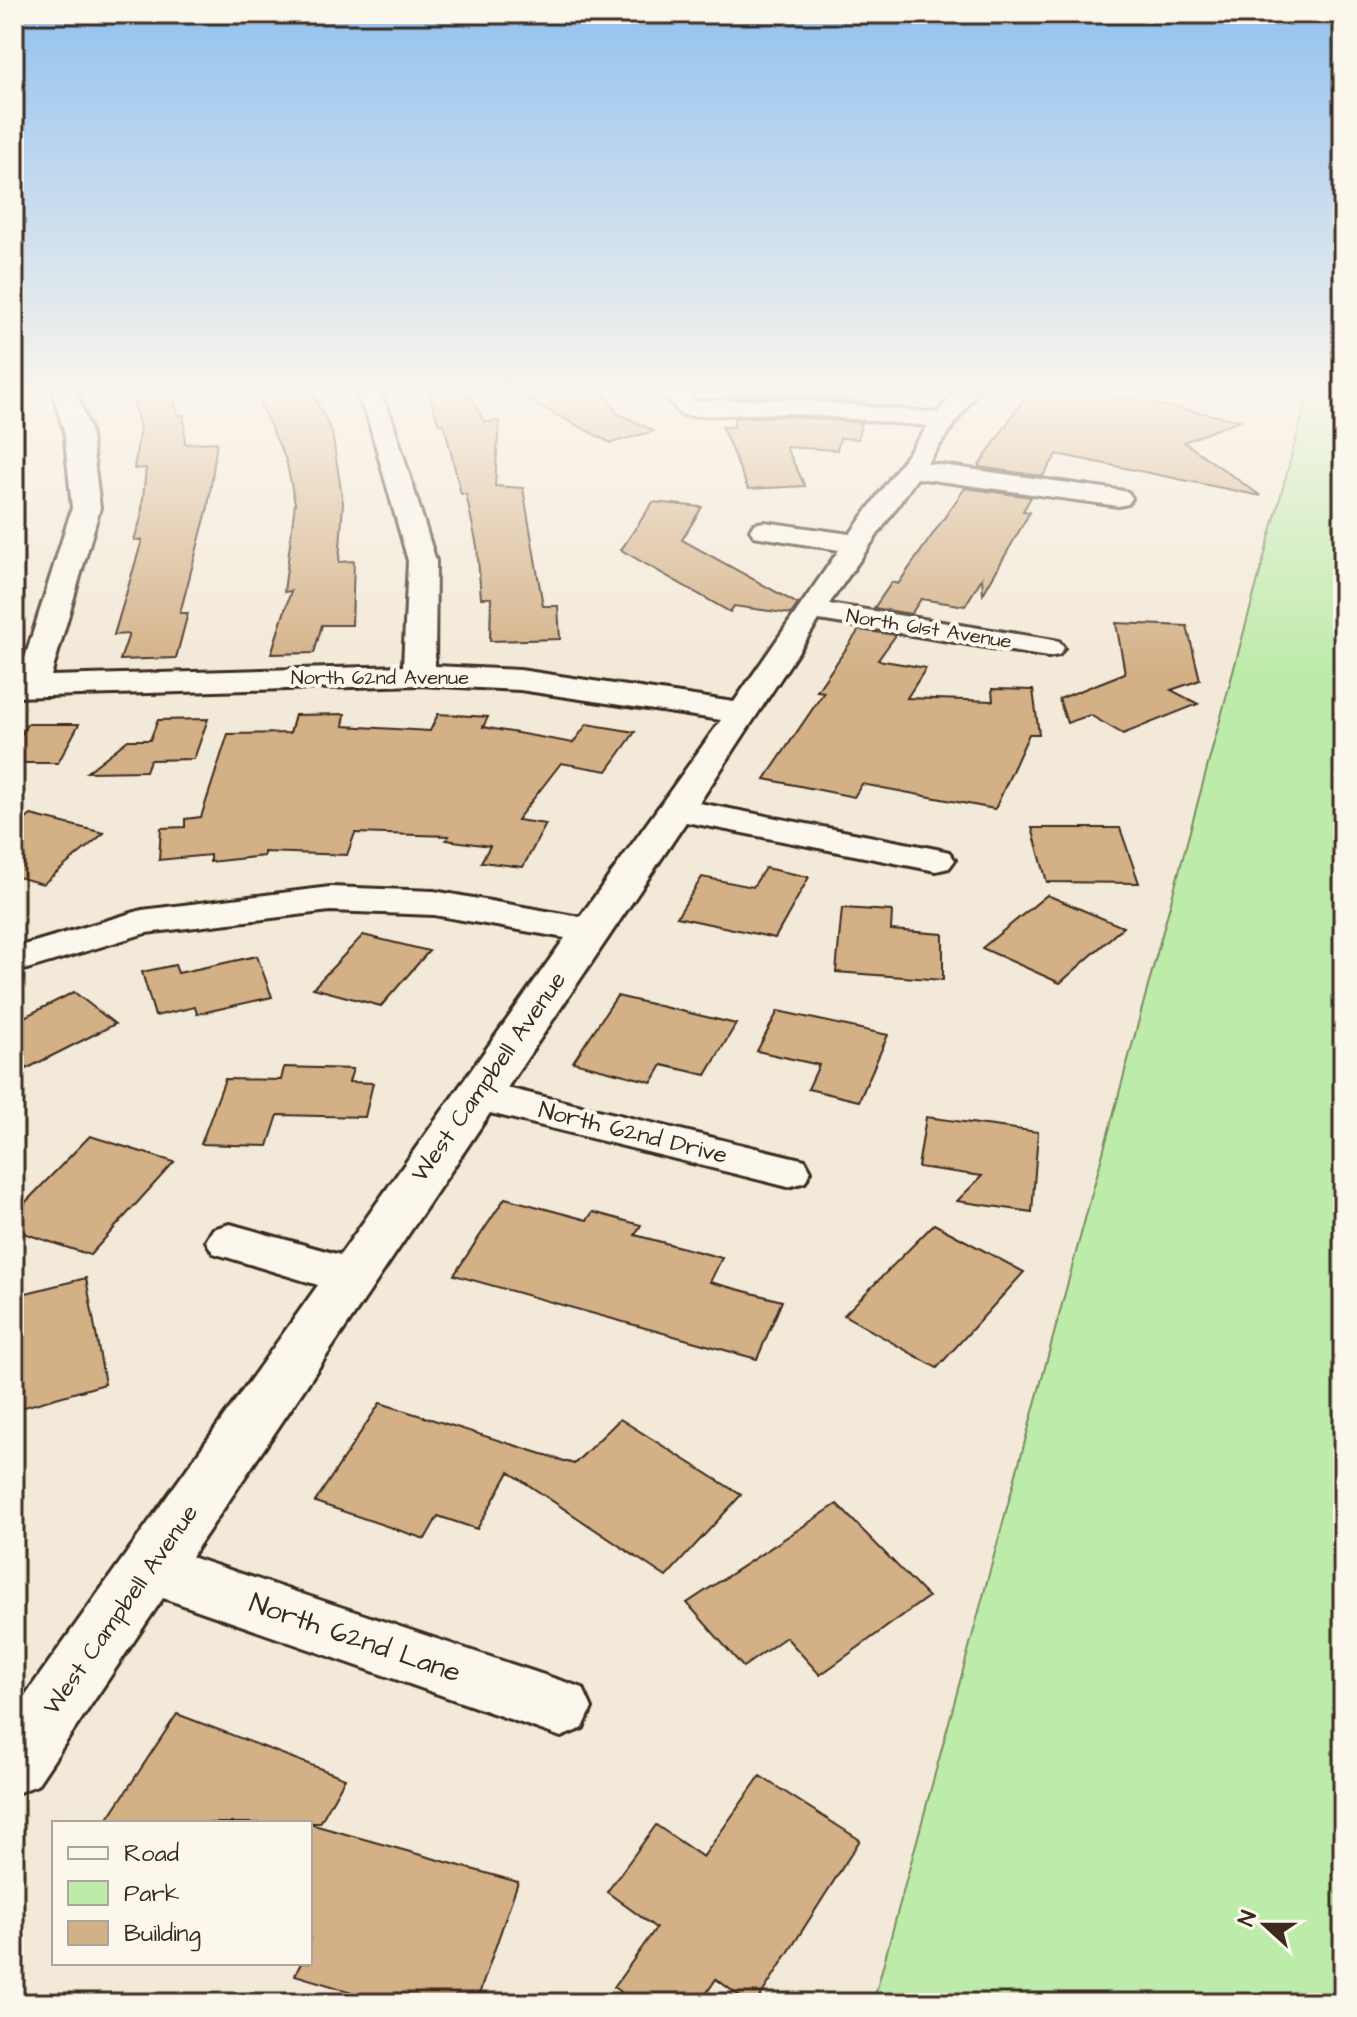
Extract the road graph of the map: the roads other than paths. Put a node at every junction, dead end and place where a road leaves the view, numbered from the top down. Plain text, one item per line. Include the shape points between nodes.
1 (83, 485) edge
2 (400, 485) edge
3 (900, 485) edge
4 (1026, 485) edge
5 (1118, 498) dead end
6 (764, 530) dead end
7 (858, 544) junction
8 (810, 610) junction
9 (1048, 648) dead end
10 (419, 675) junction
11 (23, 686) edge
12 (743, 713) junction
13 (676, 809) junction
14 (936, 860) dead end
15 (590, 931) junction
16 (14, 961) edge
17 (478, 1096) junction
18 (788, 1171) dead end
19 (230, 1241) dead end
20 (350, 1276) junction
21 (150, 1568) junction
22 (561, 1708) dead end
23 (14, 1764) edge

1 - 11 street via 86,508
2 - 10 street via 422,561
3 - 7 street, West Campbell Avenue
4 - 5 street
6 - 7 street
7 - 8 street, West Campbell Avenue
8 - 9 street, North 61st Avenue
8 - 12 street, West Campbell Avenue
10 - 11 street, North 62nd Avenue
10 - 12 street, North 62nd Avenue via 520,680
12 - 13 street, West Campbell Avenue
13 - 14 street
13 - 15 street, West Campbell Avenue
15 - 16 street via 434,903 330,899 142,922
15 - 17 street, West Campbell Avenue
17 - 18 street, North 62nd Drive
17 - 20 street, West Campbell Avenue
19 - 20 street
20 - 21 street, West Campbell Avenue
21 - 22 street, North 62nd Lane
21 - 23 street, West Campbell Avenue

